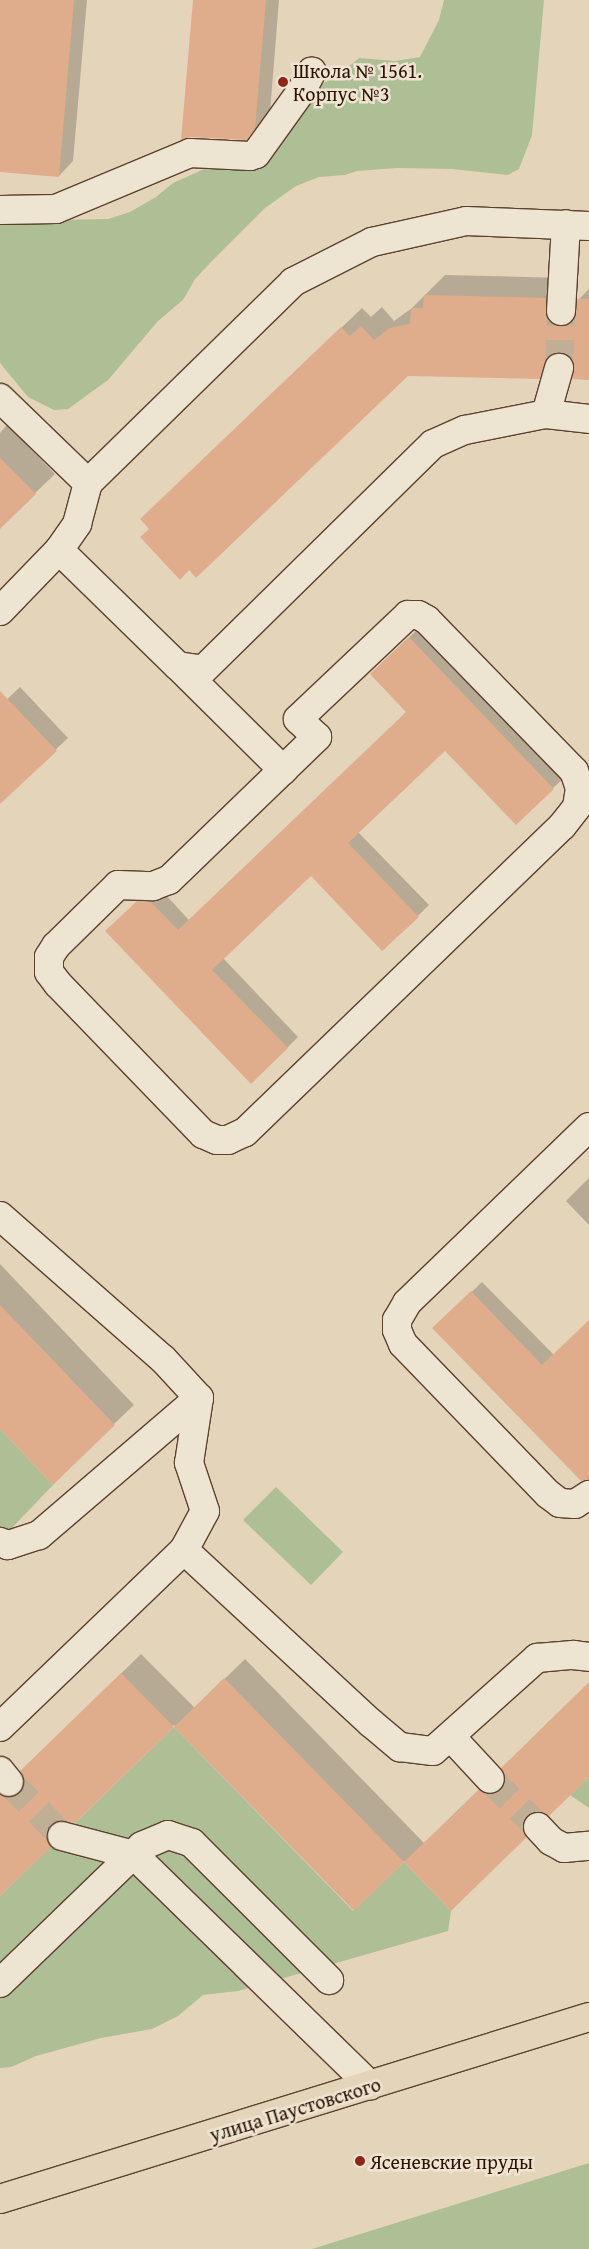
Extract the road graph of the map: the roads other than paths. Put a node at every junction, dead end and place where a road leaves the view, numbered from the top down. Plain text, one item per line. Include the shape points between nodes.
1 (312, 71) dead end
2 (0, 210) edge
3 (578, 225) edge
4 (561, 311) tunnel mouth
5 (559, 368) tunnel mouth
6 (0, 398) edge
7 (546, 414) junction
8 (589, 419) edge
9 (88, 483) junction
10 (59, 550) junction
11 (0, 611) edge
12 (178, 666) junction
13 (283, 770) junction
14 (589, 1127) edge
15 (0, 1216) edge
16 (199, 1398) junction
17 (589, 1495) edge
18 (0, 1542) edge
19 (184, 1550) junction
20 (589, 1657) edge
21 (0, 1727) edge
22 (451, 1738) junction
23 (490, 1778) tunnel mouth
24 (538, 1827) tunnel mouth
25 (62, 1836) tunnel mouth
26 (589, 1846) edge
27 (134, 1855) junction
28 (329, 1980) dead end
29 (0, 1983) edge
30 (589, 2017) edge
31 (370, 2086) junction
32 (0, 2199) edge

1 - 2 lane via 256,154 190,153 56,209
3 - 4 lane
3 - 9 lane via 466,221 372,242 293,282
5 - 7 lane
6 - 9 lane
7 - 8 lane
7 - 12 lane via 465,430 433,444 203,670
9 - 10 lane via 77,524
10 - 11 lane
10 - 12 lane
12 - 13 lane
13 - 13 lane via 170,880 152,886 118,885 49,956 49,972 58,984 203,1134 217,1140 228,1140 244,1132 562,826 577,807 580,788 574,771 427,620 418,615 408,615 400,620 298,719 317,738
14 - 17 lane via 407,1303 397,1320 397,1330 403,1344 548,1494 560,1503 575,1504
15 - 16 lane via 163,1359
16 - 18 lane via 40,1535 8,1545
16 - 19 lane via 189,1463 205,1511
19 - 21 lane
19 - 22 lane via 400,1747 433,1751
20 - 22 lane via 537,1658
22 - 23 lane
24 - 26 lane via 551,1841 564,1848
25 - 27 lane
27 - 28 lane via 142,1846 168,1835 192,1843
27 - 29 lane
27 - 31 lane
30 - 31 main road, улица Паустовского
31 - 32 main road, улица Паустовского

